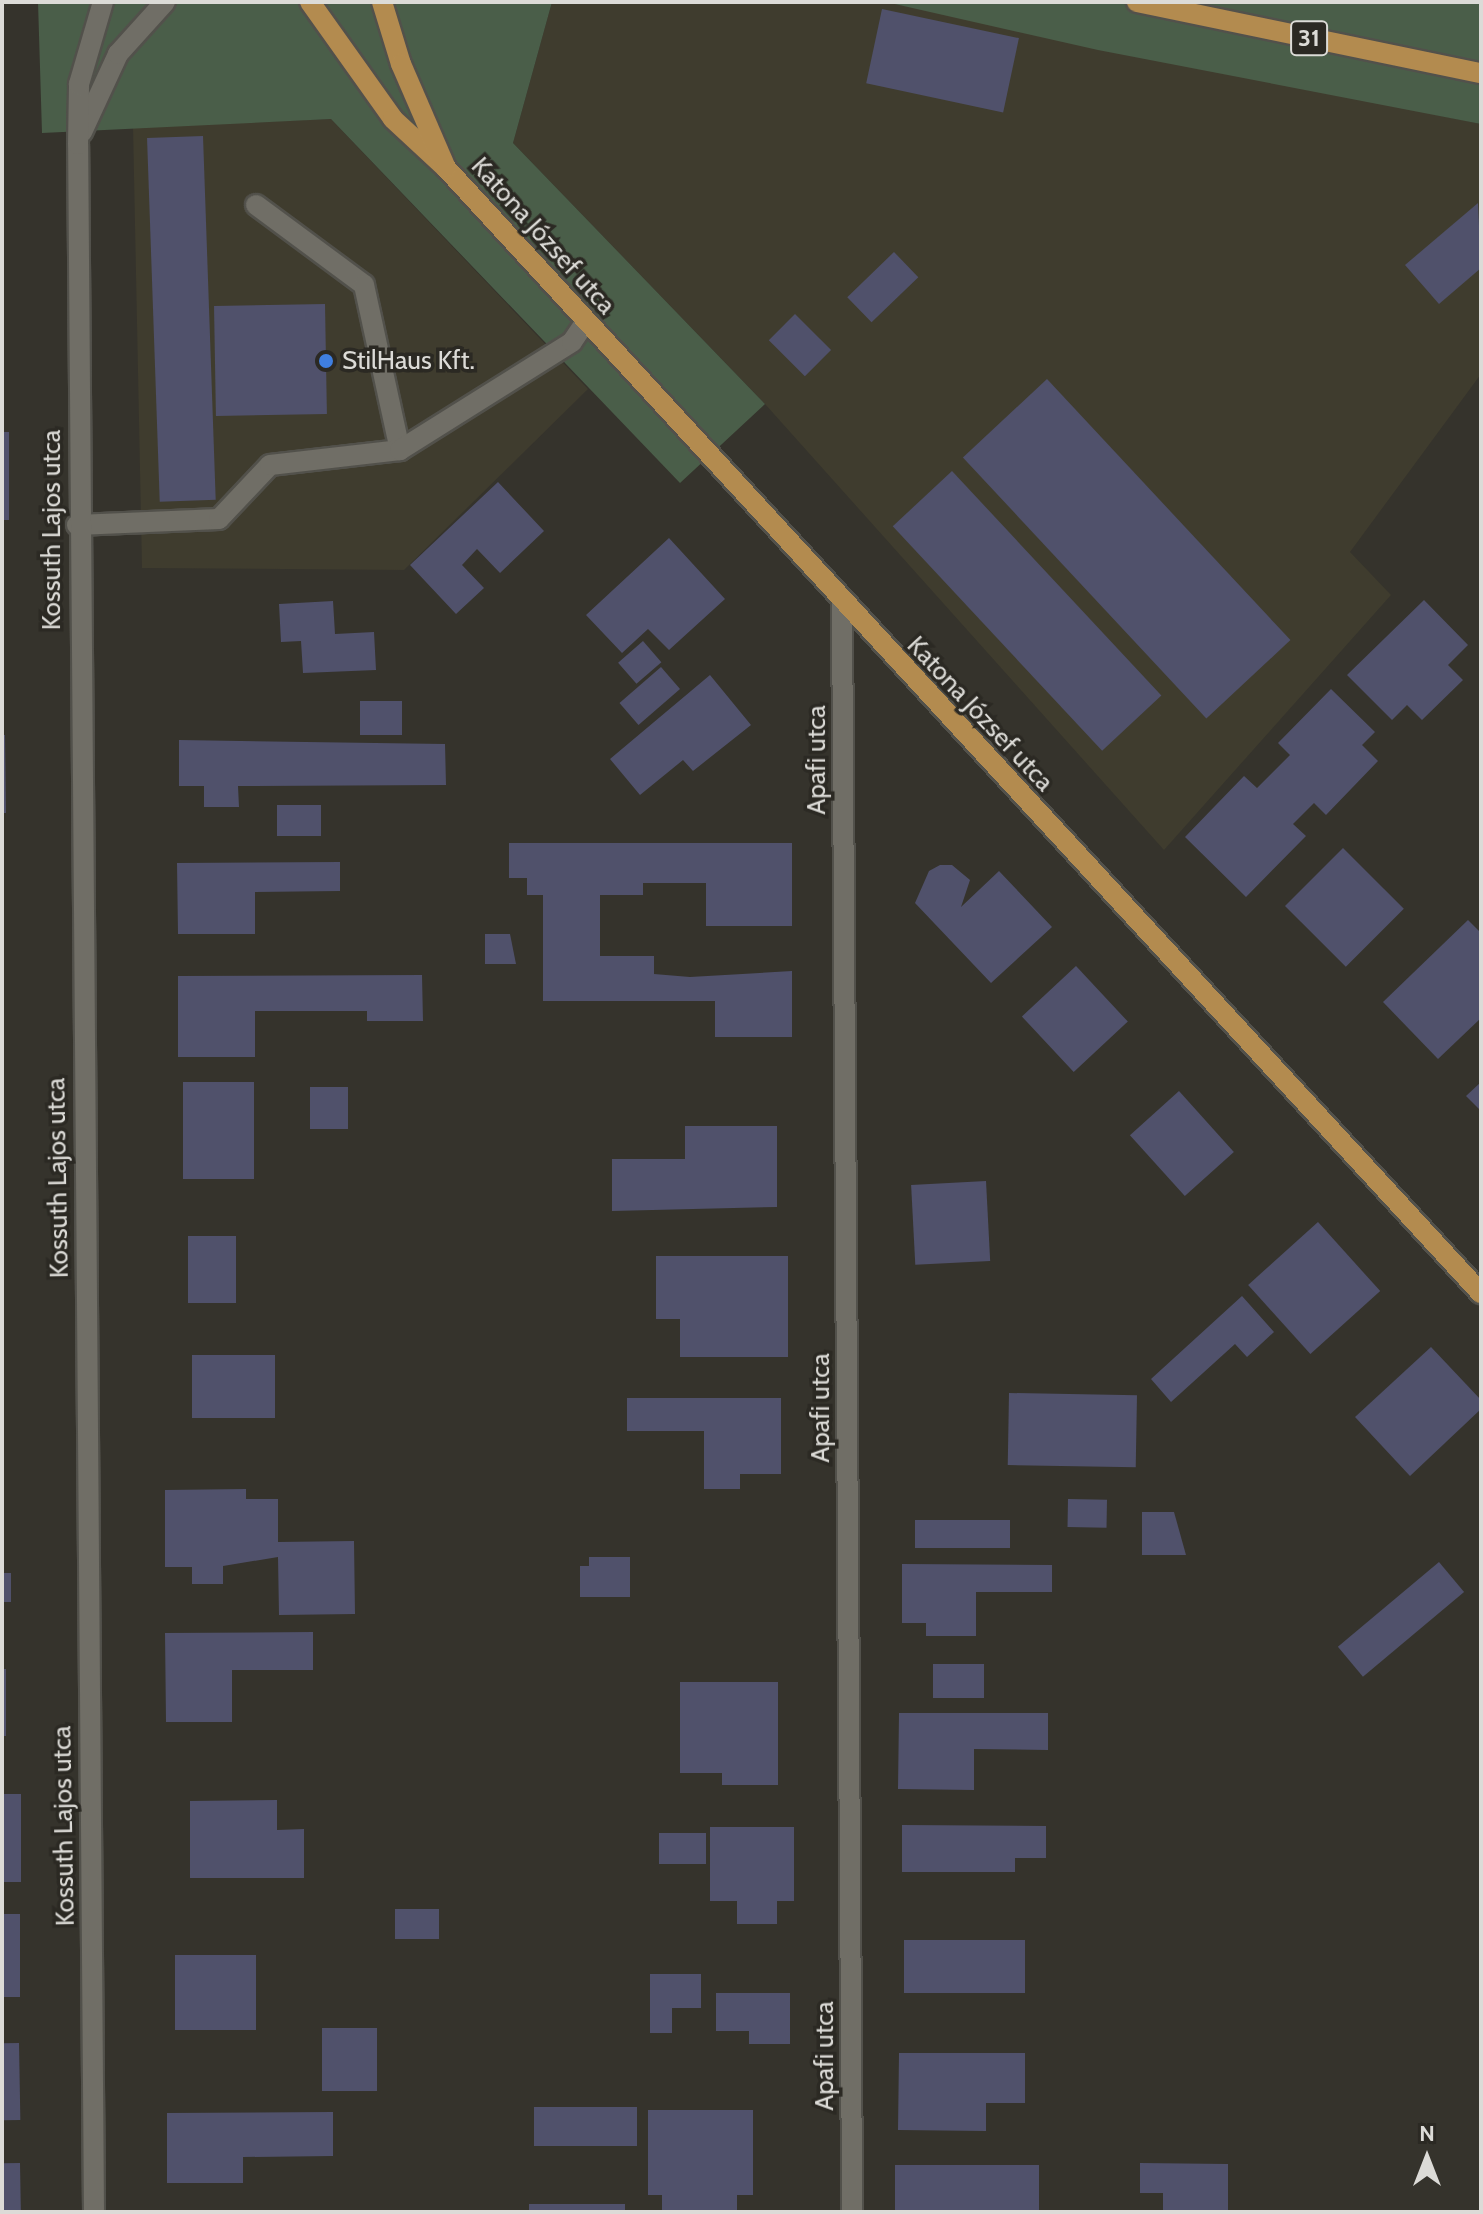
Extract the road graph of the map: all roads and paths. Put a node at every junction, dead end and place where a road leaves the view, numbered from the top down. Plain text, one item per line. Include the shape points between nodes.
1 (103, 2) edge
2 (165, 2) edge
3 (310, 2) edge
4 (382, 2) edge
5 (1137, 2) edge
6 (1481, 73) edge
7 (78, 144) junction
8 (446, 168) junction
9 (256, 205) dead end
10 (586, 321) junction
11 (400, 450) junction
12 (77, 525) junction
13 (842, 603) junction
14 (1481, 1293) edge
15 (94, 2212) edge
16 (852, 2212) edge

1 - 7 street, Kossuth Lajos utca via 79,84
2 - 7 street, Kossuth Lajos utca via 118,54
3 - 8 main road, Katona József utca via 393,119
4 - 8 main road, Katona József utca via 401,64
5 - 6 main road, 31
7 - 12 street, Kossuth Lajos utca
8 - 10 main road, Katona József utca
9 - 11 street via 364,285
10 - 11 street via 572,342
10 - 13 main road, Katona József utca
11 - 12 street via 270,465 219,519
12 - 15 street, Kossuth Lajos utca
13 - 14 main road, Katona József utca
13 - 16 street, Apafi utca

